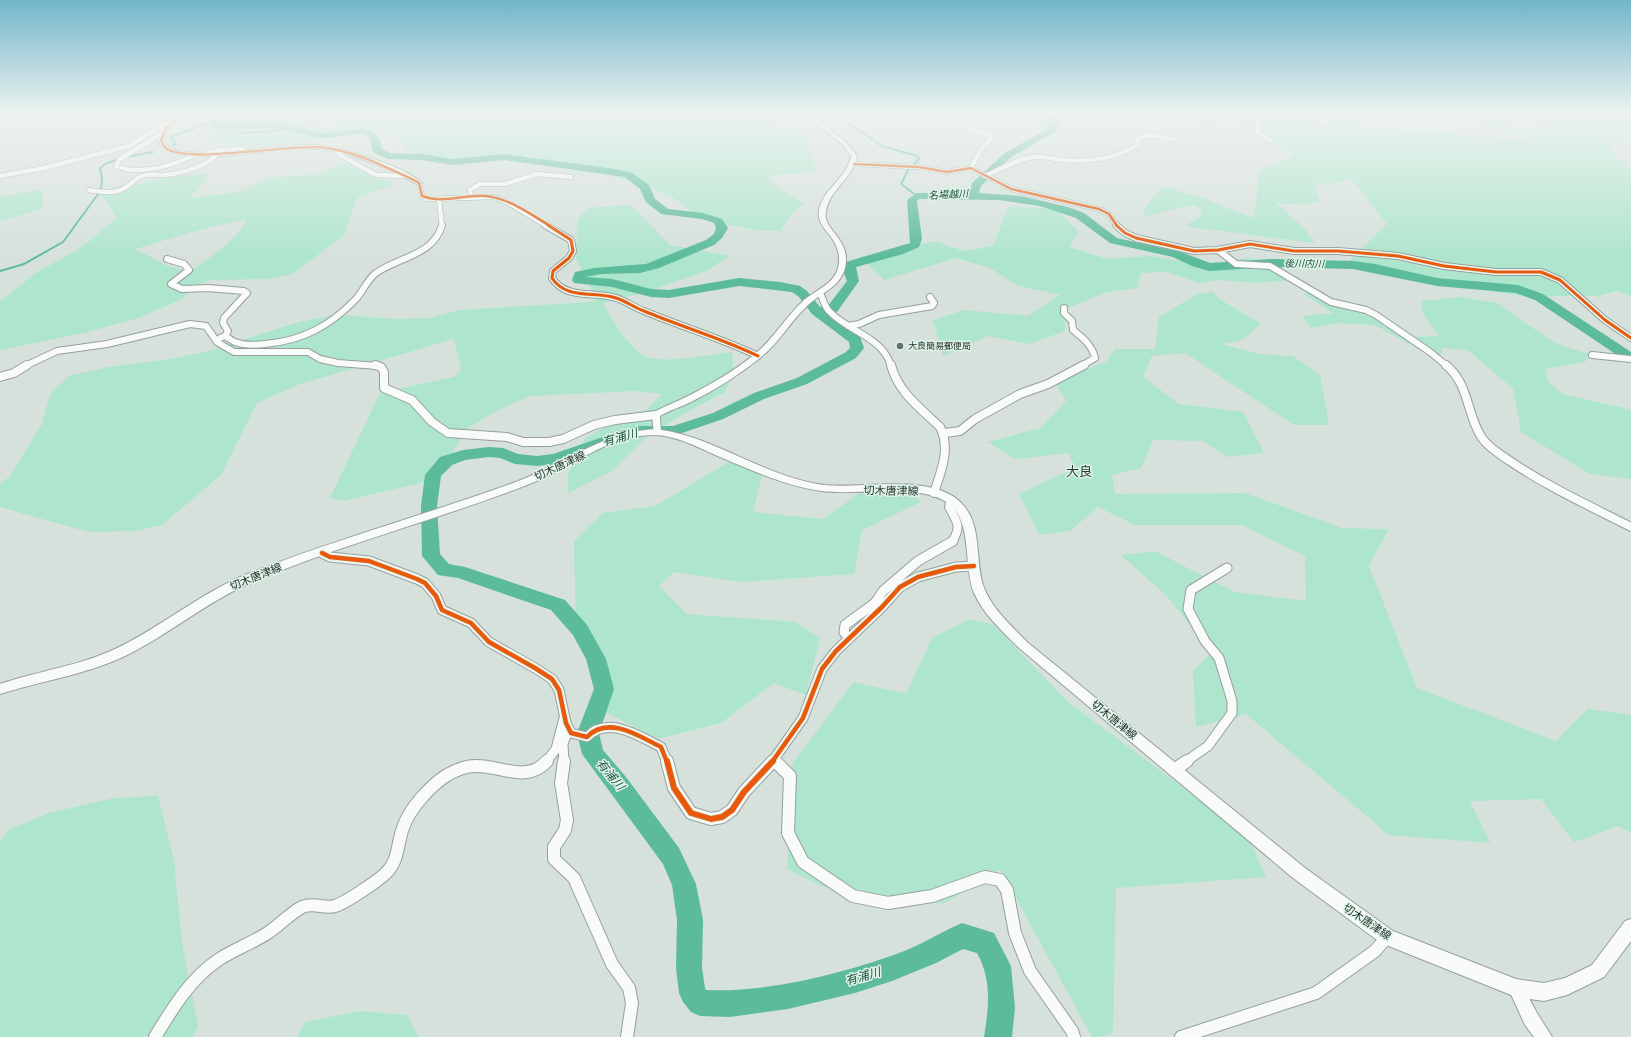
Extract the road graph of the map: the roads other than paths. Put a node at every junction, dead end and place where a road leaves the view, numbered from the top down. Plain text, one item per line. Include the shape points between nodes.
1 (70, 161) edge
2 (118, 161) edge
3 (180, 161) edge
4 (209, 161) edge
5 (352, 161) edge
6 (369, 161) edge
7 (976, 161) edge
8 (1018, 161) edge
9 (854, 164) joint
10 (972, 169) junction
11 (984, 175) junction
12 (0, 176) edge
13 (407, 176) junction
14 (571, 177) dead end
15 (420, 183) joint
16 (89, 190) dead end
17 (472, 197) junction
18 (439, 200) junction
19 (1218, 250) junction
20 (167, 259) dead end
21 (818, 294) junction
22 (930, 298) dead end
23 (1064, 308) dead end
24 (848, 326) junction
25 (225, 336) junction
26 (1631, 338) edge
27 (216, 340) junction
28 (1592, 355) dead end
29 (758, 356) junction
30 (1629, 359) edge
31 (0, 377) edge
32 (656, 416) junction
33 (656, 430) junction
34 (945, 433) junction
35 (934, 493) junction
36 (951, 500) junction
37 (1631, 527) edge
38 (322, 553) junction
39 (974, 566) junction
40 (1227, 568) dead end
41 (849, 639) junction
42 (0, 689) edge
43 (566, 714) junction
44 (569, 731) junction
45 (774, 760) junction
46 (1174, 770) junction
47 (1631, 926) edge
48 (1387, 937) junction
49 (1516, 988) junction
50 (155, 1037) edge
51 (627, 1037) edge
52 (1074, 1037) edge
53 (1181, 1037) edge
54 (1544, 1037) edge

1 - 12 street
2 - 3 street via 116,166 128,169
4 - 16 street via 173,174 138,177 127,187 114,192
5 - 13 street via 376,175
6 - 13 street
7 - 10 street
8 - 11 street
9 - 10 street via 918,167 947,172
9 - 21 street via 822,212 824,221 842,246 843,256 840,275 834,284
10 - 11 street
11 - 19 street via 1011,189 1099,209 1109,214 1125,233 1136,238 1194,251
13 - 15 street
14 - 17 street via 537,174 505,184 480,184 470,190
15 - 18 street via 422,196
17 - 18 street
17 - 29 street via 487,196 508,203 571,240 573,251 569,258 552,271 552,278 557,286 565,291 616,298 642,311 732,342
18 - 25 street via 442,225 433,240 423,250 374,275 360,296 343,313 308,336 286,342 244,344 233,342 230,337
19 - 26 street via 1250,244 1294,251 1338,251 1398,256 1444,266 1496,272 1541,272 1560,280 1605,320
19 - 37 street via 1231,260 1270,266 1331,302 1366,310 1376,315 1430,352 1455,373 1482,438 1494,450 1534,477
20 - 25 street via 184,264 189,270 171,284 182,289 208,288 247,293 224,318 223,322 228,331
21 - 24 street via 826,308
21 - 29 street via 805,302 780,335
22 - 24 street via 934,303 932,306 879,315
23 - 34 street via 1064,313 1072,321 1073,330 1084,338 1094,352 1095,358 1048,384 1020,394 975,419 960,431
24 - 34 street via 876,343 888,355 894,378 903,392
25 - 27 street
27 - 31 street via 206,326 184,325 107,344 57,351 14,373
27 - 32 street via 224,349 234,352 308,352 338,363 381,367 384,372 384,388 412,400 440,429 448,433 535,443 549,442 563,439 594,425
28 - 30 street
29 - 32 street via 728,376
32 - 33 street
33 - 35 main road, 切木唐津線 via 800,484 851,490 909,489
33 - 38 main road, 切木唐津線 via 619,437 543,475 479,500
34 - 35 street via 946,450
35 - 36 main road, 切木唐津線
36 - 39 main road, 切木唐津線 via 963,511 968,523
36 - 41 street via 949,508 958,524 958,532 952,542 918,561 884,591 875,603 845,626 844,632
38 - 42 main road, 切木唐津線 via 222,591 119,653 55,676 19,682
38 - 43 street via 330,557 369,561 425,583 436,596 442,610 467,621 478,628 487,641 510,652 556,682
39 - 41 street via 956,567 918,576 900,587
39 - 46 main road, 切木唐津線 via 977,585 989,608 1023,645
40 - 46 street via 1191,590 1188,608 1204,641 1219,658 1232,701 1232,713 1208,746
41 - 45 street via 822,669 803,718
43 - 44 street
43 - 50 street via 554,752 542,767 530,773 517,773 478,765 446,776 411,812 403,827 395,860 388,871 336,906 308,905 299,909 270,932 202,971
44 - 45 street via 582,737 597,729 618,728 661,747 674,788 691,813 711,819 722,817 732,810 744,792
44 - 51 street via 562,744 564,769 561,783 567,820 565,830 554,847 554,859 574,878 612,964 629,988 632,1003
45 - 52 street via 790,776 788,833 803,862 852,896 888,904 932,896 985,877 1000,880 1007,890 1015,933 1030,971
46 - 48 main road, 切木唐津線 via 1299,873
47 - 49 main road, 切木唐津線 via 1598,971 1567,986 1544,992
48 - 49 main road, 切木唐津線
48 - 53 street via 1375,951 1316,993
49 - 54 street via 1531,1019

